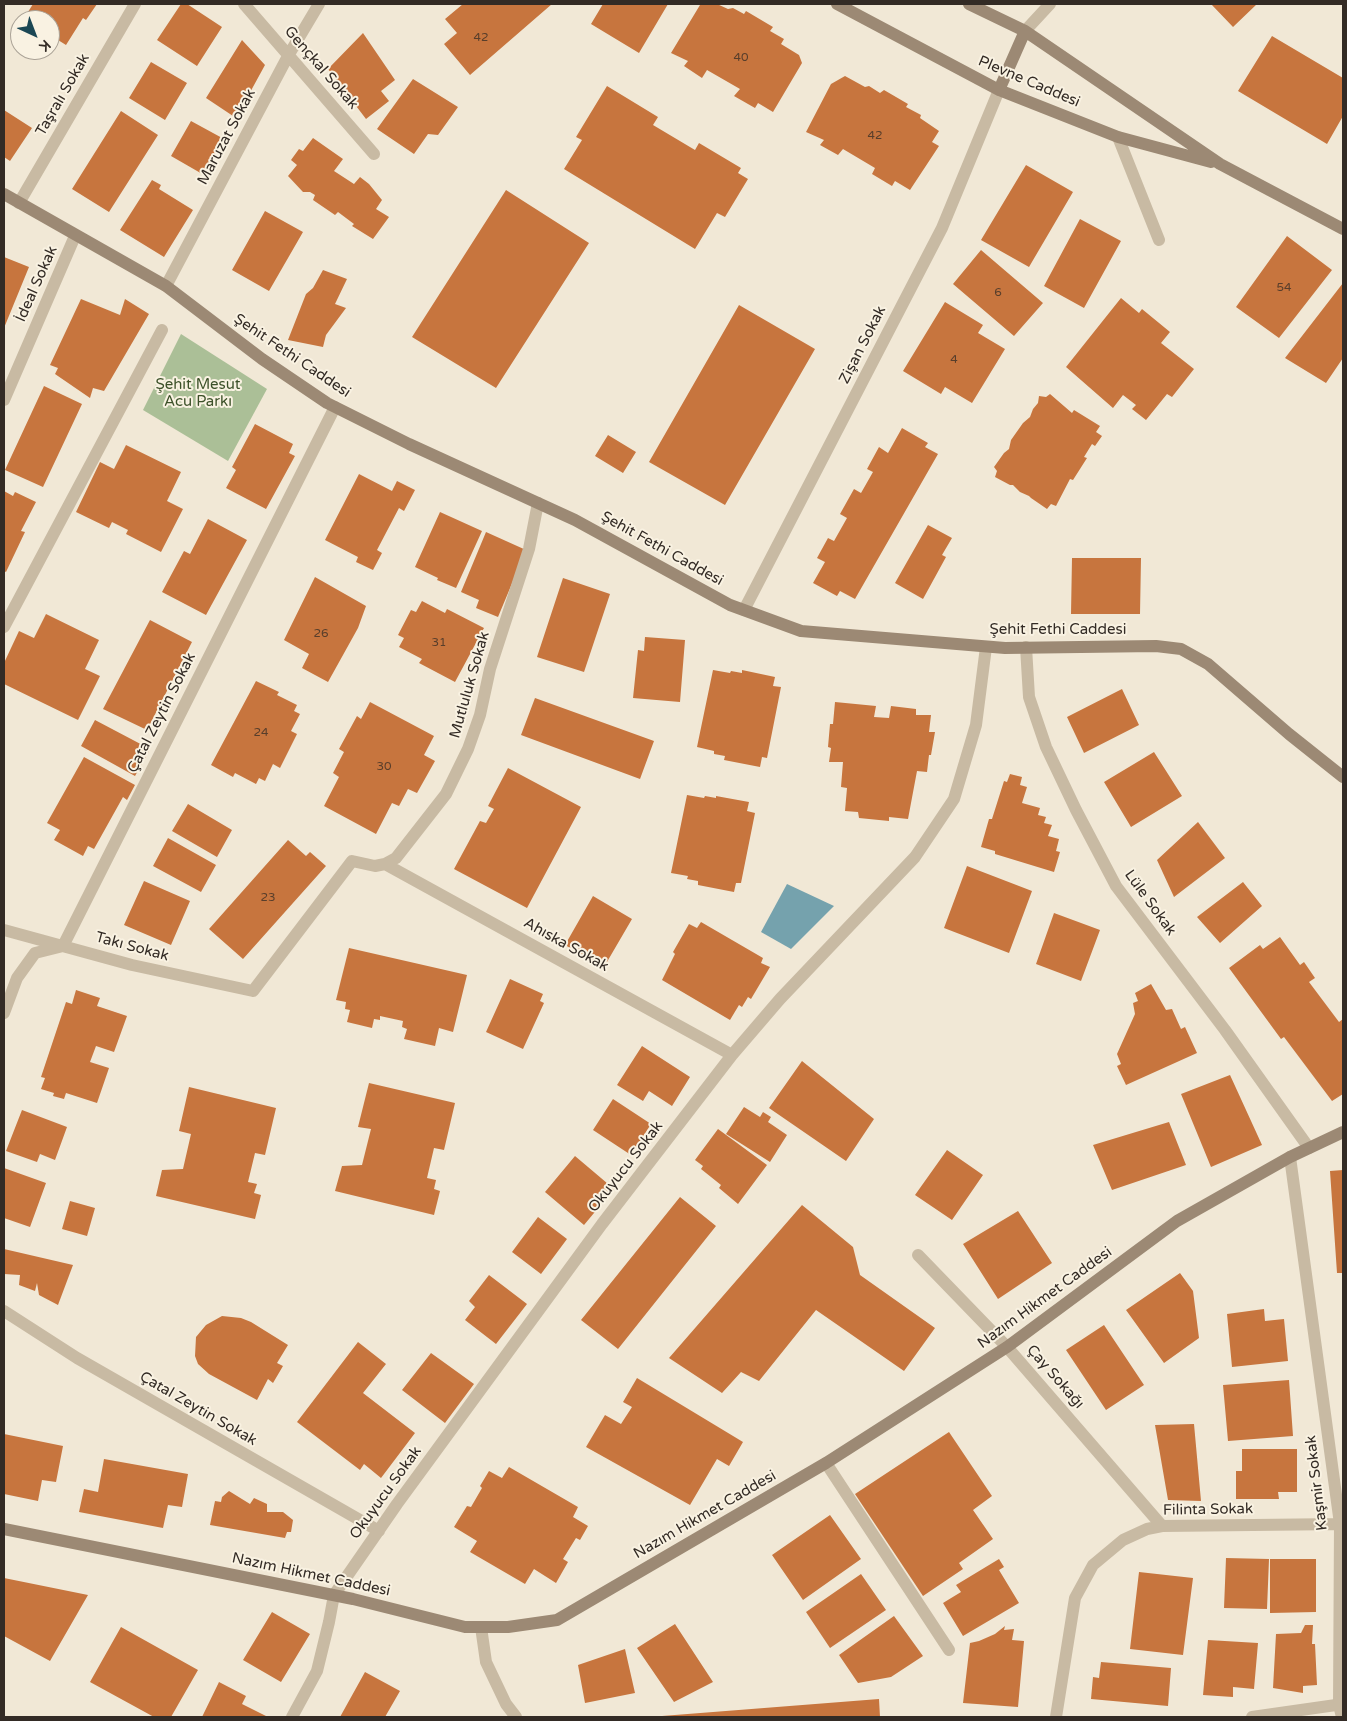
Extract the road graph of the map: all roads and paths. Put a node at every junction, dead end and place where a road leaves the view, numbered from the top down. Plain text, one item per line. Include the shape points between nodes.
1 (135, 4) edge
2 (244, 4) edge
3 (319, 4) edge
4 (838, 4) edge
5 (969, 4) edge
6 (1050, 4) edge
7 (1025, 31) junction
8 (288, 56) junction
9 (999, 90) junction
10 (1118, 137) junction
11 (374, 154) dead end
12 (1220, 164) junction
13 (4, 194) edge
14 (20, 203) junction
15 (1343, 228) edge
16 (76, 236) junction
17 (1159, 240) dead end
18 (166, 286) junction
19 (162, 330) dead end
20 (4, 400) edge
21 (334, 407) junction
22 (538, 503) junction
23 (744, 610) junction
24 (4, 627) edge
25 (986, 647) junction
26 (1026, 648) junction
27 (1343, 777) edge
28 (385, 864) junction
29 (4, 930) edge
30 (63, 946) junction
31 (4, 1013) edge
32 (732, 1055) junction
33 (1343, 1132) edge
34 (1309, 1148) junction
35 (1290, 1157) junction
36 (918, 1255) dead end
37 (4, 1311) edge
38 (1007, 1347) junction
39 (826, 1463) junction
40 (1342, 1524) edge
41 (1162, 1526) junction
42 (4, 1529) edge
43 (379, 1531) junction
44 (334, 1595) junction
45 (480, 1627) junction
46 (948, 1650) dead end
47 (1341, 1704) edge
48 (292, 1717) edge
49 (516, 1717) edge
50 (1056, 1717) edge
51 (1252, 1717) edge
52 (1342, 1717) edge

1 - 14 street, Taşralı Sokak
2 - 8 street, Gençkal Sokak
3 - 8 street, Maruzat Sokak
4 - 9 street, Plevne Caddesi
5 - 7 street, Plevne Caddesi
6 - 7 street
7 - 9 street
7 - 12 street, Plevne Caddesi
8 - 11 street, Gençkal Sokak
8 - 18 street, Maruzat Sokak
9 - 10 street, Plevne Caddesi
9 - 23 street, Zişan Sokak via 942,228
10 - 12 street, Plevne Caddesi
10 - 17 street
12 - 15 street, Plevne Caddesi
13 - 14 street, Şehit Fethi Caddesi
14 - 16 street, Şehit Fethi Caddesi
16 - 18 street, Şehit Fethi Caddesi
16 - 20 street, İdeal Sokak
18 - 21 street, Şehit Fethi Caddesi via 262,359
19 - 24 street
21 - 22 street, Şehit Fethi Caddesi
21 - 30 street, Çatal Zeytin Sokak
22 - 23 street, Şehit Fethi Caddesi
22 - 28 street, Mutluluk Sokak via 530,548 490,669 480,715 468,749 446,794 396,858
23 - 25 street, Şehit Fethi Caddesi via 801,631
25 - 26 street, Şehit Fethi Caddesi
25 - 32 street, Okuyucu Sokak via 976,724 954,798 915,857 780,999
26 - 27 street, Şehit Fethi Caddesi via 1156,646 1181,649 1208,664
26 - 34 street, Lüle Sokak via 1029,697 1046,747 1116,886
28 - 30 street, Takı Sokak via 375,866 352,861 253,992
28 - 32 street, Ahıska Sokak
29 - 30 street, Takı Sokak
30 - 31 street via 35,953 17,978
32 - 43 street, Okuyucu Sokak via 602,1224
33 - 34 street, Nazım Hikmet Caddesi
34 - 35 street, Nazım Hikmet Caddesi
35 - 38 street, Nazım Hikmet Caddesi via 1177,1221
35 - 40 street, Kaşmir Sokak
36 - 38 street, Çay Sokağı
37 - 43 street, Çatal Zeytin Sokak via 77,1358
38 - 39 street, Nazım Hikmet Caddesi
38 - 41 street, Çay Sokağı
39 - 45 street, Nazım Hikmet Caddesi via 558,1620 508,1627
39 - 46 street
40 - 41 street, Filinta Sokak
40 - 47 street, Kaşmir Sokak
41 - 50 street, Filinta Sokak via 1123,1540 1093,1565 1075,1598
42 - 44 street, Nazım Hikmet Caddesi
43 - 44 street, Okuyucu Sokak
44 - 45 street, Nazım Hikmet Caddesi via 465,1627
44 - 48 street, Okuyucu Sokak via 317,1671
45 - 49 street via 486,1662 506,1704
47 - 51 street
47 - 52 street, Kaşmir Sokak

